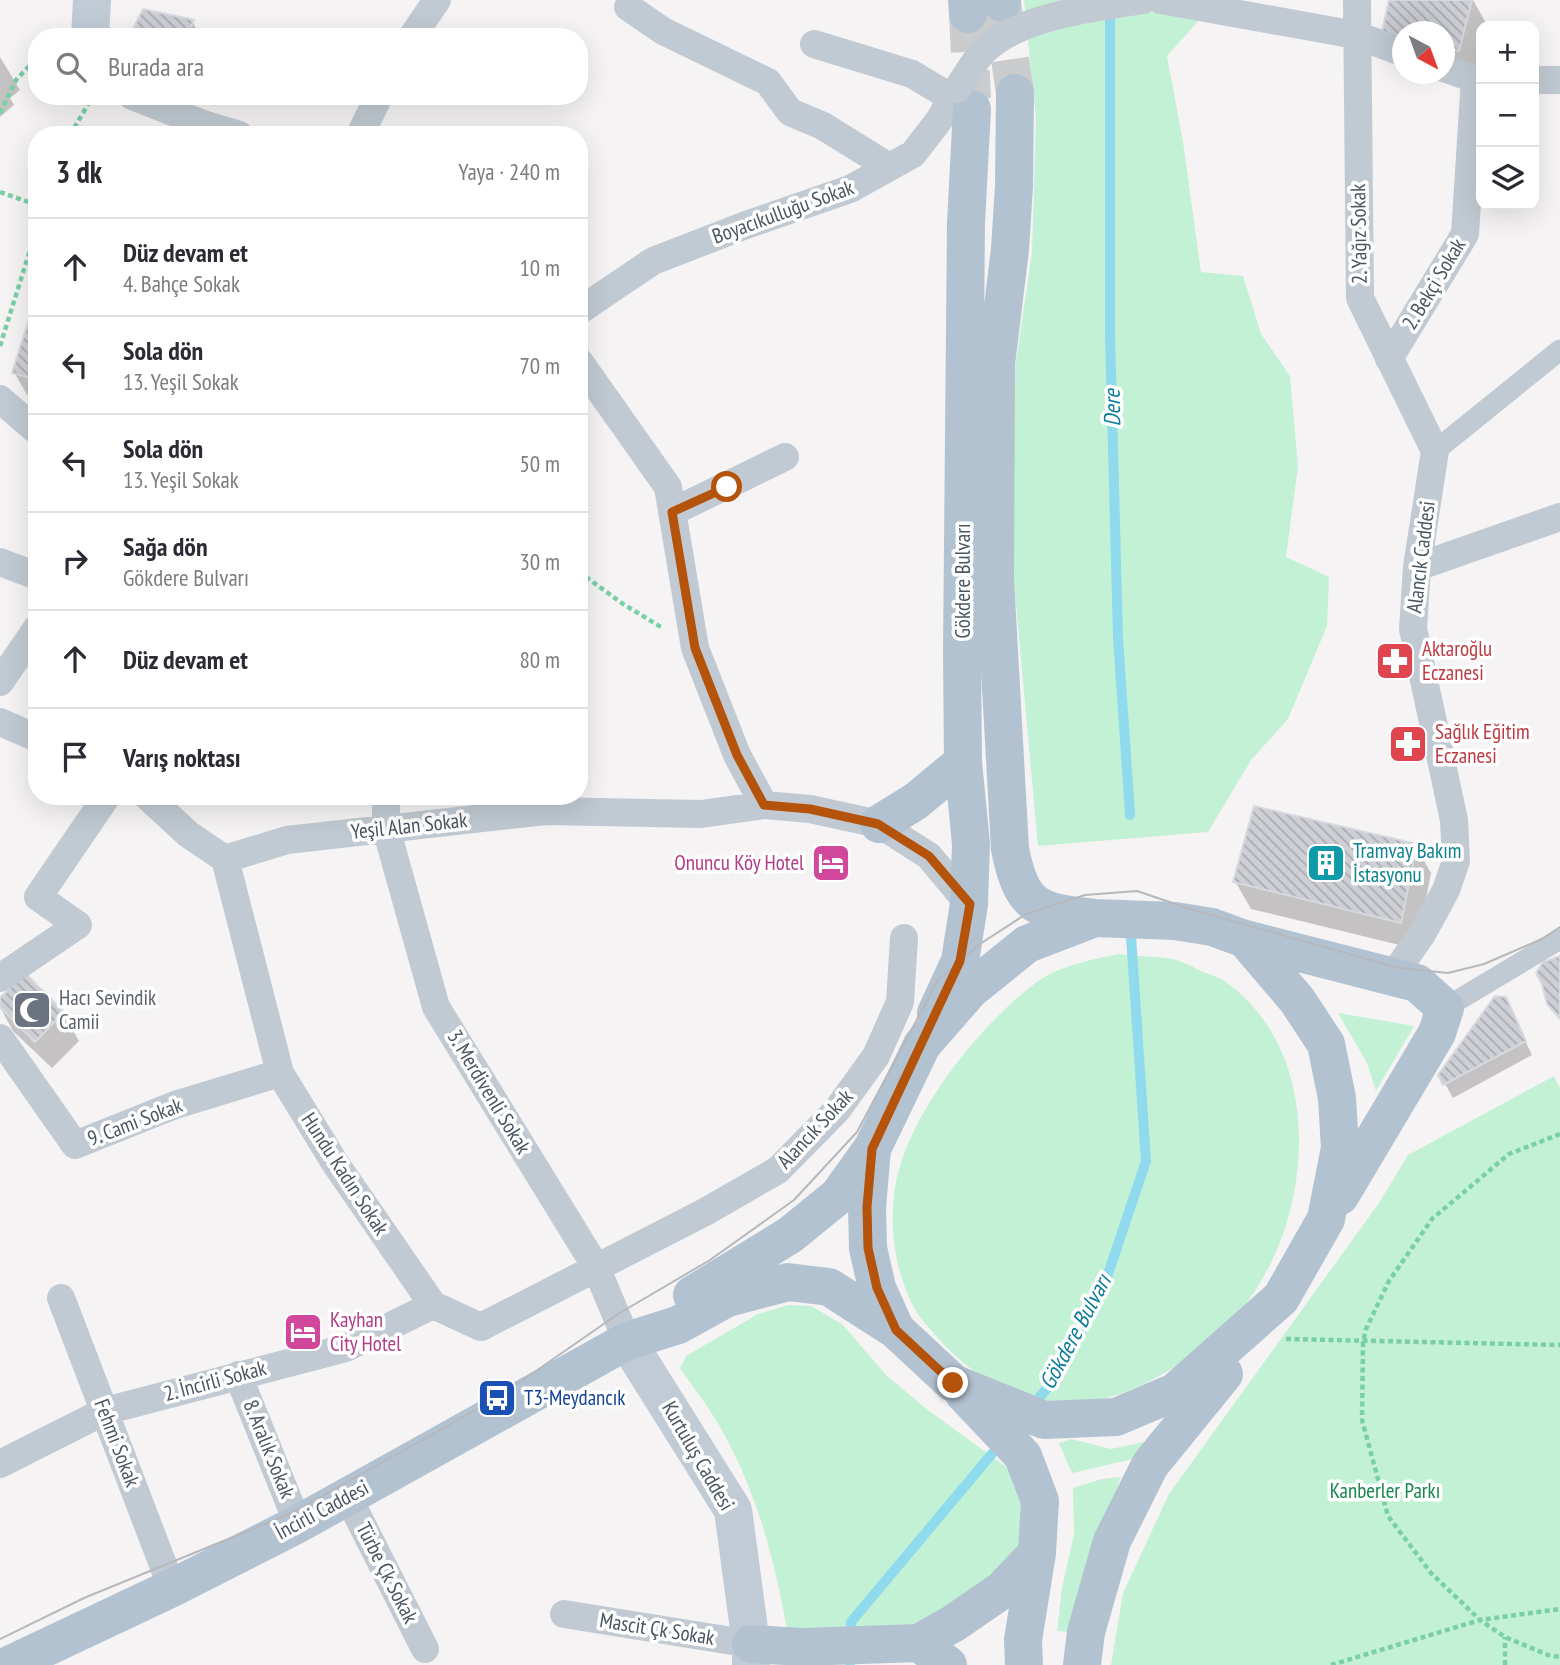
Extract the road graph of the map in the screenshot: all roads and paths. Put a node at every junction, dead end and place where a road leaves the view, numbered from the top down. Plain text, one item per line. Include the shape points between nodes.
1 (92, 0) edge
2 (437, 0) edge
3 (1143, 0) edge
4 (1161, 0) edge
5 (1357, 0) edge
6 (628, 7) dead end
7 (90, 28) edge
8 (418, 28) edge
9 (1356, 35) junction
10 (814, 44) dead end
11 (1392, 48) edge
12 (28, 67) edge
13 (1455, 72) edge
14 (1476, 78) edge
15 (1539, 80) edge
16 (1560, 80) edge
17 (1478, 84) edge
18 (1015, 93) tunnel mouth
19 (961, 99) junction
20 (88, 105) edge
21 (155, 105) edge
22 (375, 105) edge
23 (0, 113) edge
24 (75, 126) edge
25 (209, 126) edge
26 (364, 126) edge
27 (889, 167) junction
28 (0, 192) edge
29 (28, 202) edge
30 (28, 257) edge
31 (588, 305) edge
32 (0, 346) edge
33 (1560, 350) edge
34 (1389, 359) junction
35 (588, 374) edge
36 (0, 400) edge
37 (28, 423) edge
38 (1435, 451) junction
39 (785, 457) dead end
40 (672, 512) junction
41 (1560, 517) edge
42 (0, 562) edge
43 (1417, 567) junction
44 (28, 573) edge
45 (588, 579) edge
46 (28, 641) edge
47 (695, 648) junction
48 (0, 682) edge
49 (0, 722) edge
50 (28, 734) edge
51 (963, 762) junction
52 (101, 805) edge
53 (157, 805) edge
54 (386, 805) edge
55 (764, 805) junction
56 (878, 824) junction
57 (386, 828) junction
58 (225, 859) junction
59 (970, 904) junction
60 (1095, 918) junction
61 (904, 938) dead end
62 (1245, 939) junction
63 (1560, 939) edge
64 (1392, 976) junction
65 (0, 978) edge
66 (1445, 1008) junction
67 (0, 1038) edge
68 (922, 1045) junction
69 (280, 1073) junction
70 (1560, 1134) edge
71 (872, 1149) junction
72 (1326, 1219) junction
73 (596, 1267) junction
74 (61, 1298) dead end
75 (1280, 1298) junction
76 (433, 1305) junction
77 (896, 1330) junction
78 (1282, 1339) dead end
79 (628, 1341) junction
80 (1363, 1342) junction
81 (1560, 1345) edge
82 (238, 1375) junction
83 (953, 1383) junction
84 (105, 1411) junction
85 (0, 1464) edge
86 (348, 1497) junction
87 (298, 1524) junction
88 (1037, 1553) junction
89 (172, 1588) junction
90 (1560, 1609) edge
91 (564, 1614) dead end
92 (1480, 1620) junction
93 (1505, 1637) junction
94 (425, 1649) dead end
95 (934, 1654) edge
96 (1560, 1657) edge
97 (744, 1658) edge
98 (9, 1665) edge
99 (1024, 1665) edge
100 (1082, 1665) edge
101 (1331, 1665) edge
102 (1505, 1665) edge

1 - 7 main road
2 - 8 street
3 - 19 street, Boyacıkulluğu Sokak, bridge via 1068,12 1014,30 985,50
4 - 9 street
5 - 9 street, 2. Yağız Sokak
6 - 27 street via 663,31 768,82 790,112 823,126
9 - 11 street
9 - 34 street, 2. Yağız Sokak via 1360,298
10 - 19 street via 912,74
12 - 23 path via 16,80
13 - 14 street
15 - 16 street
17 - 34 street, 2. Bekçi Sokak via 1465,234
18 - 60 main road, Gökdere Bulvarı via 1010,249 996,364 995,579 1010,849 1015,877 1033,902 1058,914
19 - 27 street, Boyacıkulluğu Sokak via 913,154
19 - 51 main road, Gökdere Bulvarı via 967,223
20 - 24 path
21 - 25 street
22 - 26 street
27 - 31 street, Boyacıkulluğu Sokak via 850,189 653,261
28 - 29 path
30 - 32 path
33 - 38 street
34 - 38 street, 2. Yağız Sokak
35 - 40 street via 668,488
36 - 37 street
38 - 43 street, Alancık Caddesi
39 - 40 street
40 - 47 street
41 - 43 street
42 - 44 street
43 - 64 street, Alancık Caddesi via 1413,629 1454,820 1455,861 1446,890 1422,934
45 - 47 path
46 - 48 street
47 - 55 street via 737,755
49 - 50 street
51 - 56 main road via 916,801
51 - 59 main road, Gökdere Bulvarı via 971,844
52 - 65 street via 37,897 78,925
53 - 58 street
54 - 57 street, 3. Merdivenli Sokak
55 - 56 street, Yeşil Alan Sokak via 810,809
55 - 57 street, Yeşil Alan Sokak via 701,814 546,811
56 - 59 street, Yeşil Alan Sokak via 929,856
57 - 58 street, Yeşil Alan Sokak via 287,840
57 - 73 street, 3. Merdivenli Sokak via 436,1007
58 - 69 street, Hundu Kadın Sokak
59 - 68 main road, Gökdere Bulvarı via 960,961
60 - 62 main road, Gökdere Bulvarı via 1174,921
60 - 68 main road via 1027,944 970,990
61 - 73 street, Alancık Sokak via 900,1002 876,1056 837,1110 778,1171
62 - 64 main road, Gökdere Bulvarı
62 - 72 main road via 1297,1000 1325,1044 1337,1098 1340,1148
63 - 66 street
64 - 66 main road, Gökdere Bulvarı via 1417,983
66 - 72 main road via 1437,1032
67 - 69 street, 9. Cami Sokak via 75,1145 175,1105
68 - 71 main road
69 - 76 street, Hundu Kadın Sokak via 335,1163
70 - 80 path via 1509,1154 1432,1219 1389,1281
71 - 77 main road via 868,1248 877,1288
71 - 79 main road via 838,1196 790,1235 651,1320
72 - 75 main road
73 - 76 street via 481,1327
73 - 79 street, 3. Merdivenli Sokak
74 - 84 street, Fehmi Sokak
75 - 83 main road via 1175,1392 1116,1417 1044,1420
75 - 100 main road via 1150,1465 1112,1541 1086,1632
76 - 82 street, 2. İncirli Sokak via 346,1348
77 - 79 main road via 829,1287 788,1282 727,1298 678,1325
77 - 83 main road
78 - 80 path
79 - 86 main road, İncirli Caddesi
79 - 97 main road, Kurtuluş Caddesi via 733,1510
80 - 81 path
80 - 92 path via 1362,1420 1388,1516 1431,1573
82 - 84 street, 2. İncirli Sokak
82 - 87 street, 8. Aralık Sokak
83 - 88 main road via 1023,1456 1040,1501
84 - 85 street, 2. İncirli Sokak
84 - 89 street, Fehmi Sokak
86 - 87 main road, İncirli Caddesi
86 - 94 street, Türbe Çk Sokak
87 - 89 main road, İncirli Caddesi
88 - 95 main road via 1002,1590 954,1623
88 - 99 main road via 1023,1640
89 - 98 main road, İncirli Caddesi
90 - 92 path
91 - 97 street, Mascit Çk Sokak
92 - 93 path
92 - 101 path
93 - 96 path
93 - 102 path
95 - 97 main road via 802,1647

